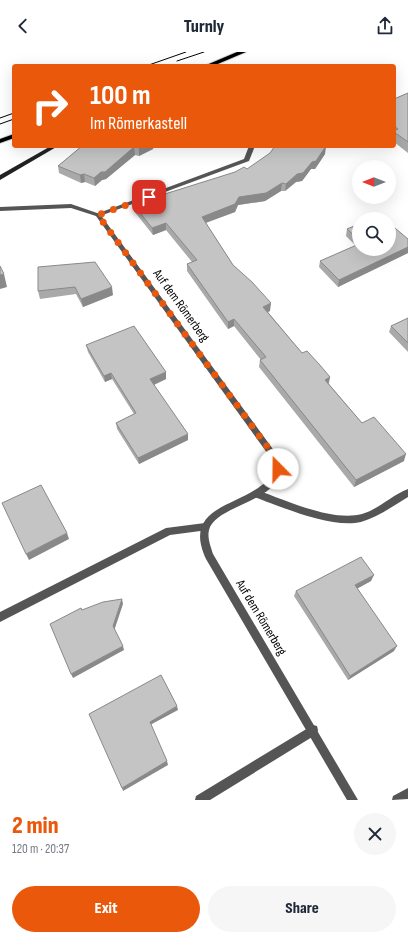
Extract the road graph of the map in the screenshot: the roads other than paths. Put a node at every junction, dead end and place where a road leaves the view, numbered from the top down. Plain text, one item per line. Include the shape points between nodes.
1 (243, 52) edge
2 (212, 64) edge
3 (12, 137) edge
4 (0, 141) edge
5 (52, 148) edge
6 (251, 148) edge
7 (0, 178) edge
8 (0, 209) edge
9 (98, 215) junction
10 (408, 493) edge
11 (257, 494) junction
12 (205, 527) junction
13 (0, 617) edge
14 (313, 730) junction
15 (408, 793) edge
16 (200, 800) edge
17 (353, 800) edge
18 (397, 800) edge

1 - 2 main road
3 - 4 main road
5 - 7 main road
6 - 9 street via 247,160 238,164
8 - 9 street via 71,206
9 - 11 street, Auf dem Römerberg via 274,456 278,469 273,480
10 - 11 street via 363,517 351,520 331,518
11 - 12 street, Auf dem Römerberg via 213,515
12 - 13 street via 169,531
12 - 14 street, Auf dem Römerberg via 204,540 209,556
14 - 16 street
14 - 17 street, Auf dem Römerberg
15 - 18 street

